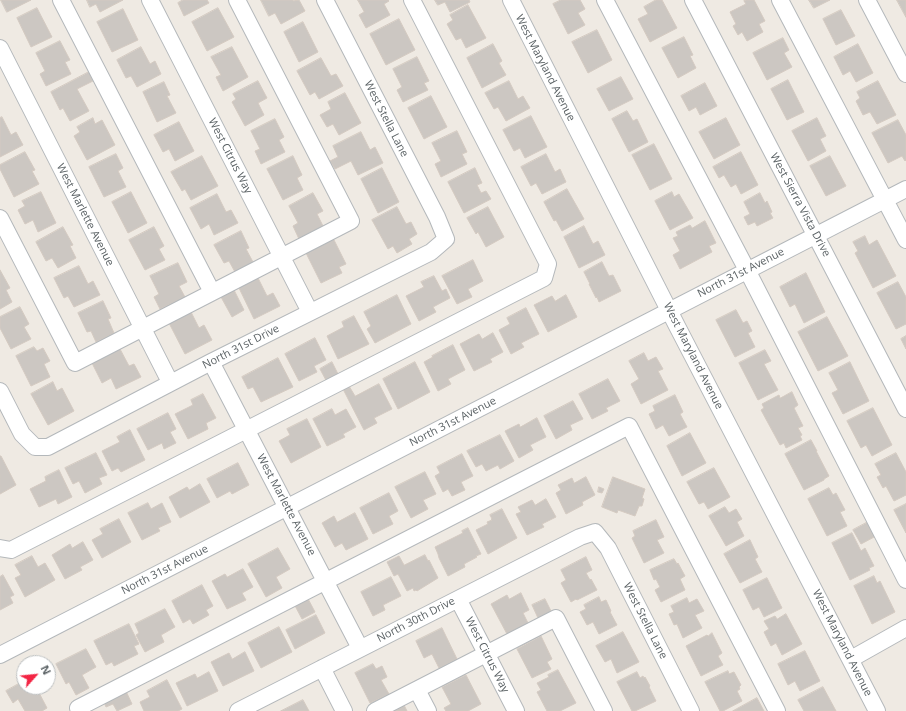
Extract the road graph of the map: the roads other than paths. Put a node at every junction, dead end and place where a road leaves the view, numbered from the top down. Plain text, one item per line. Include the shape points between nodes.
1 (61, 0) edge
2 (150, 0) edge
3 (237, 0) edge
4 (325, 0) edge
5 (412, 0) edge
6 (511, 0) edge
7 (605, 0) edge
8 (693, 0) edge
9 (780, 0) edge
10 (867, 0) edge
11 (0, 48) edge
12 (906, 74) edge
13 (906, 189) edge
14 (885, 199) junction
15 (0, 218) edge
16 (815, 235) junction
17 (446, 239) joint
18 (906, 240) edge
19 (282, 257) junction
20 (747, 270) junction
21 (212, 292) junction
22 (670, 310) junction
23 (310, 312) junction
24 (143, 328) junction
25 (211, 362) junction
26 (170, 382) junction
27 (0, 391) edge
28 (906, 410) edge
29 (246, 430) junction
30 (287, 507) junction
31 (595, 532) joint
32 (0, 548) edge
33 (906, 580) edge
34 (326, 582) junction
35 (458, 599) junction
36 (906, 628) edge
37 (360, 648) junction
38 (486, 654) junction
39 (0, 656) edge
40 (851, 659) junction
41 (322, 668) junction
42 (417, 690) junction
43 (79, 711) edge
44 (238, 711) edge
45 (344, 711) edge
46 (375, 711) edge
47 (428, 711) edge
48 (516, 711) edge
49 (604, 711) edge
50 (691, 711) edge
51 (777, 711) edge
52 (877, 711) edge

1 - 21 street
2 - 19 street, West Citrus Way
3 - 19 street via 351,221
4 - 17 street, West Stella Lane
5 - 29 street via 548,264 544,278
6 - 22 street, West Maryland Avenue
7 - 20 street
8 - 16 street, West Sierra Vista Drive
9 - 14 street
10 - 12 street
11 - 24 street, West Marlette Avenue
13 - 14 street, North 31st Avenue
14 - 16 street, North 31st Avenue
14 - 18 street
15 - 24 street via 75,363
16 - 20 street, North 31st Avenue
16 - 28 street, West Sierra Vista Drive
17 - 23 street, North 31st Drive via 431,252
19 - 21 street
19 - 23 street, West Citrus Way
20 - 22 street, North 31st Avenue
20 - 33 street
21 - 24 street
22 - 30 street, North 31st Avenue
22 - 40 street, West Maryland Avenue
23 - 25 street, North 31st Drive
24 - 26 street, West Marlette Avenue
25 - 26 street, North 31st Drive
25 - 29 street, West Marlette Avenue
26 - 27 street, North 31st Drive via 48,446 35,447 22,434
29 - 30 street, West Marlette Avenue
29 - 32 street via 11,550
30 - 34 street, West Marlette Avenue
30 - 39 street, North 31st Avenue
31 - 35 street, North 30th Drive via 580,537
31 - 50 street, West Stella Lane via 608,548
34 - 37 street, West Marlette Avenue
34 - 43 street via 78,708
34 - 51 street via 629,426
35 - 37 street, North 30th Drive
35 - 38 street, West Citrus Way
36 - 40 street
37 - 41 street, North 30th Drive
38 - 42 street
38 - 48 street, West Citrus Way
38 - 49 street via 556,618
40 - 52 street, West Maryland Avenue
41 - 44 street, North 30th Drive
41 - 45 street
42 - 46 street
42 - 47 street

